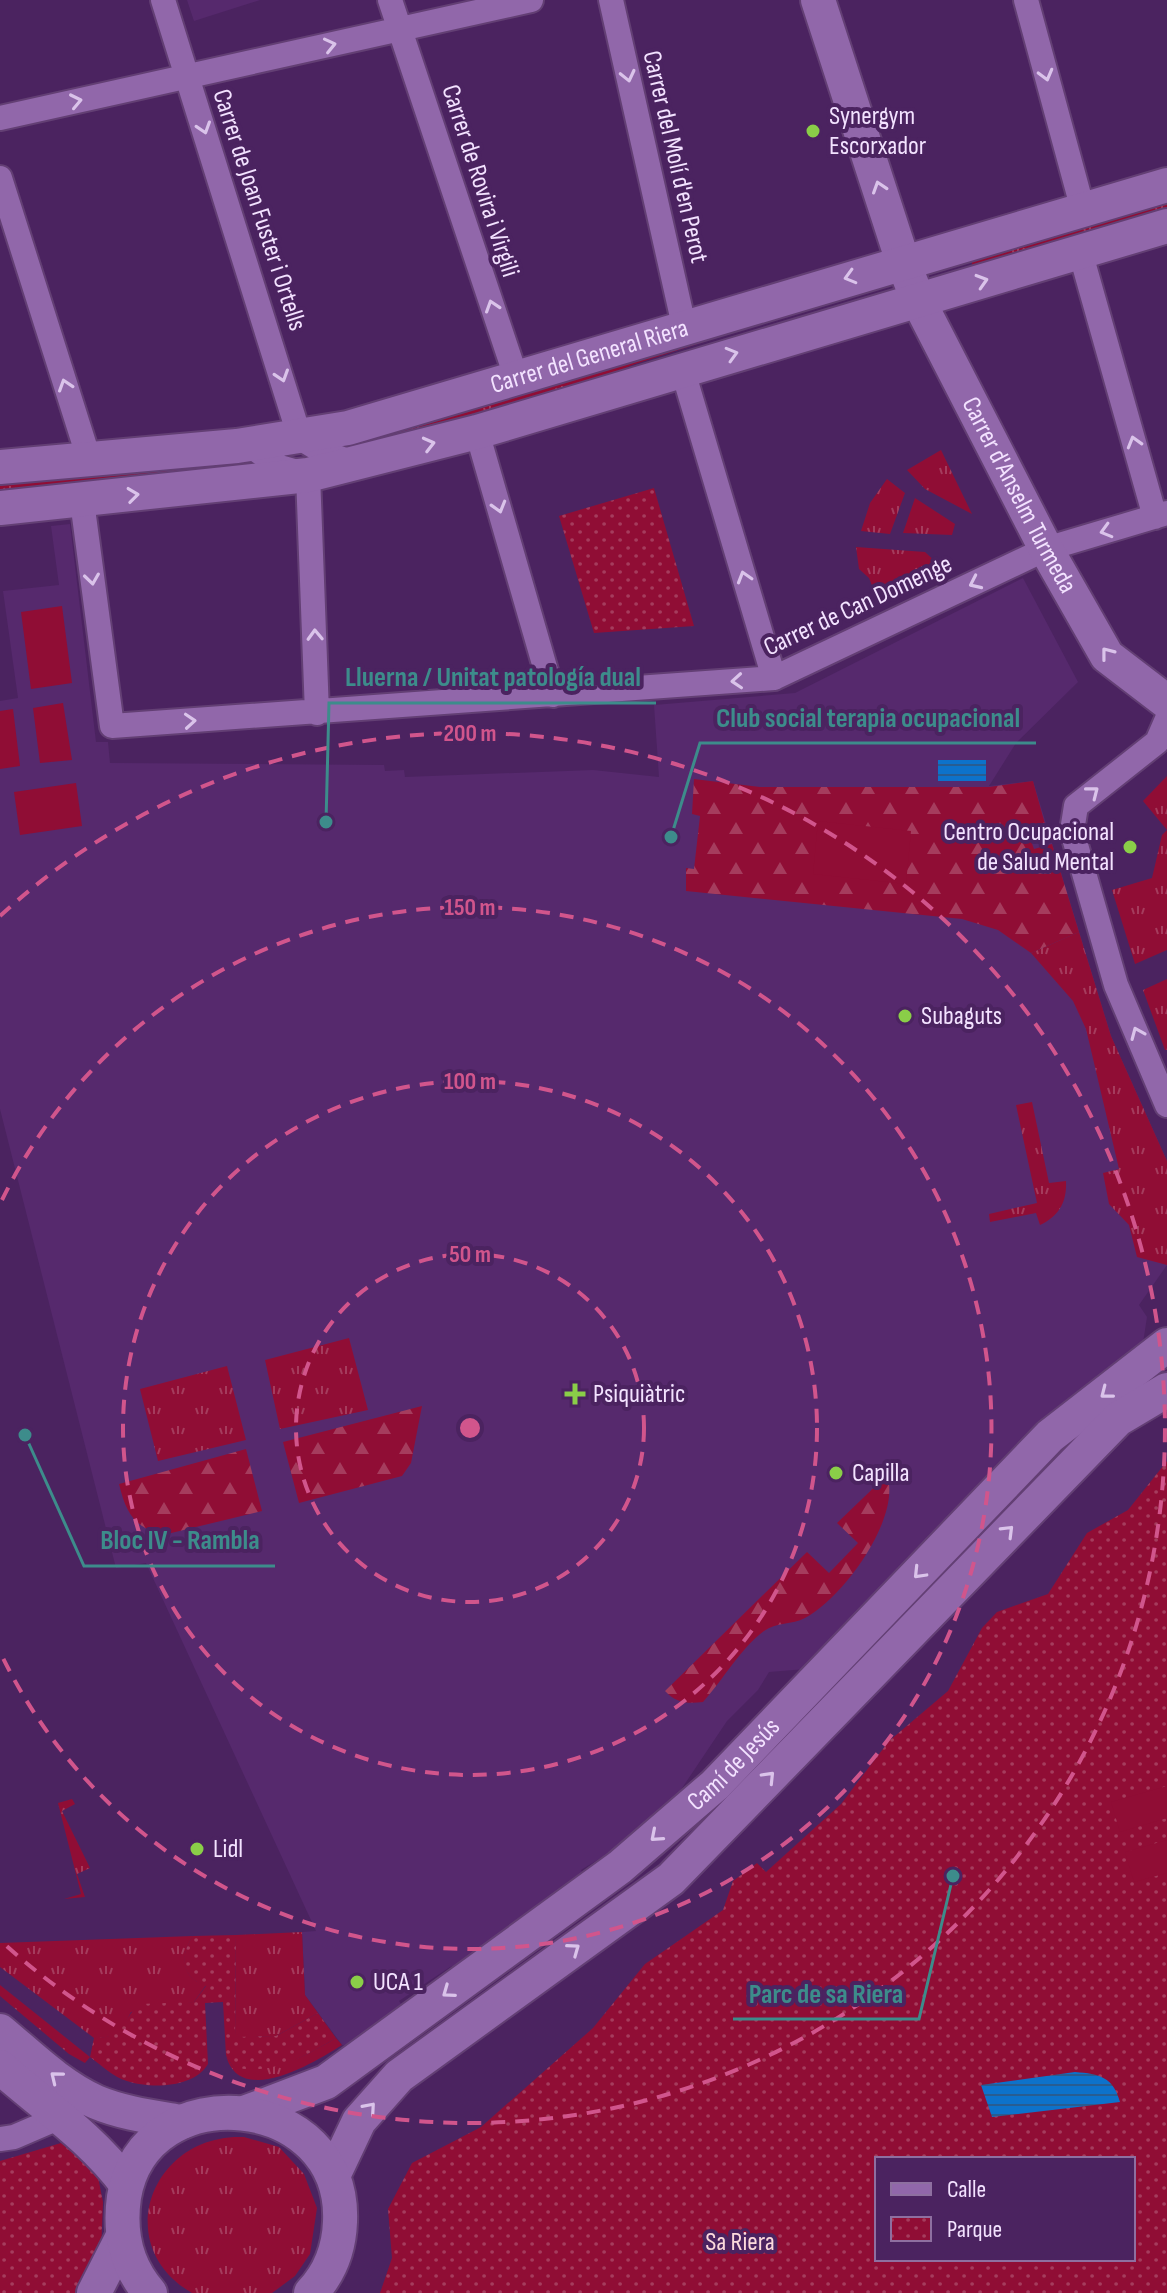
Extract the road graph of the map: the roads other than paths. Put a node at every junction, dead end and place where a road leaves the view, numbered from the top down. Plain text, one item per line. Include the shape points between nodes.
1 (163, 0) edge
2 (390, 0) edge
3 (531, 0) edge
4 (611, 0) edge
5 (818, 0) edge
6 (1026, 0) edge
7 (399, 29) junction
8 (187, 77) junction
9 (0, 118) edge
10 (0, 178) edge
11 (1167, 185) edge
12 (1083, 210) junction
13 (1167, 226) edge
14 (1080, 251) junction
15 (903, 262) junction
16 (918, 300) junction
17 (684, 326) junction
18 (682, 368) junction
19 (517, 380) junction
20 (477, 432) junction
21 (300, 438) junction
22 (248, 444) junction
23 (89, 459) junction
24 (354, 463) junction
25 (0, 467) edge
26 (308, 475) junction
27 (82, 501) junction
28 (0, 508) edge
29 (1161, 515) edge
30 (1046, 549) junction
31 (774, 678) junction
32 (553, 695) junction
33 (1167, 702) edge
34 (317, 713) junction
35 (1167, 719) edge
36 (1167, 1105) edge
37 (1167, 1345) edge
38 (1167, 1390) edge
39 (0, 2031) edge
40 (0, 2067) edge
41 (96, 2102) junction
42 (247, 2112) junction
43 (57, 2117) junction
44 (181, 2122) junction
45 (0, 2139) edge
46 (333, 2176) junction
47 (126, 2184) junction
48 (122, 2238) junction
49 (94, 2293) edge
50 (150, 2293) edge
51 (311, 2293) edge

1 - 8 street, Carrer de Joan Fuster i Ortells
2 - 7 street, Carrer de Rovira i Virgili
3 - 7 street
4 -> 17 street, Carrer del Molí d'en Perot
15 -> 5 main road, Carrer d'Anselm Turmeda
6 -> 12 street
8 -> 7 street
19 -> 7 street, Carrer de Rovira i Virgili
9 -> 8 street
8 -> 21 street, Carrer de Joan Fuster i Ortells
23 -> 10 street
11 - 12 main road, Carrer del General Riera
12 - 15 main road, Carrer del General Riera
13 - 14 main road, Carrer del General Riera
16 -> 14 main road, Carrer del General Riera
29 -> 14 street
15 - 16 main road, Carrer d'Anselm Turmeda
15 -> 17 main road, Carrer del General Riera
18 -> 16 main road, Carrer del General Riera
16 - 30 main road, Carrer d'Anselm Turmeda
17 - 19 main road, Carrer del General Riera
18 - 20 main road, Carrer del General Riera
31 -> 18 street
19 - 21 main road, Carrer del General Riera
24 -> 20 main road, Carrer del General Riera
20 -> 32 street
21 - 22 main road, Carrer del General Riera
21 - 24 street
22 - 23 main road, Carrer del General Riera
22 - 26 street via 280,467
23 - 25 main road, Carrer del General Riera
24 - 26 main road, Carrer del General Riera
27 -> 26 main road, Carrer del General Riera
34 -> 26 street
27 - 28 main road, Carrer del General Riera
27 -> 34 street, Carrer de Can Domenge via 112,726
29 -> 30 street, Carrer de Can Domenge
30 -> 31 street, Carrer de Can Domenge
33 -> 30 main road, Carrer d'Anselm Turmeda via 1107,656
31 -> 32 street, Carrer de Can Domenge
32 - 34 street, Carrer de Can Domenge
36 -> 35 street via 1116,985 1072,831 1076,806 1157,742
37 -> 42 main road, Camí de Jesús via 1050,1436 715,1785 620,1867 326,2082
46 -> 38 main road, Camí de Jesús via 359,2121 399,2076 671,1879 1118,1419
41 -> 39 main road via 67,2086
40 - 43 main road
41 - 43 street
41 - 44 main road
42 - 44 main road via 214,2112
42 - 46 main road via 289,2126 307,2139
43 - 45 street
43 - 47 main road via 95,2146
44 - 47 main road via 141,2157
46 - 51 main road via 341,2208 339,2242
47 - 48 main road
48 - 49 main road
48 - 50 main road via 139,2281

